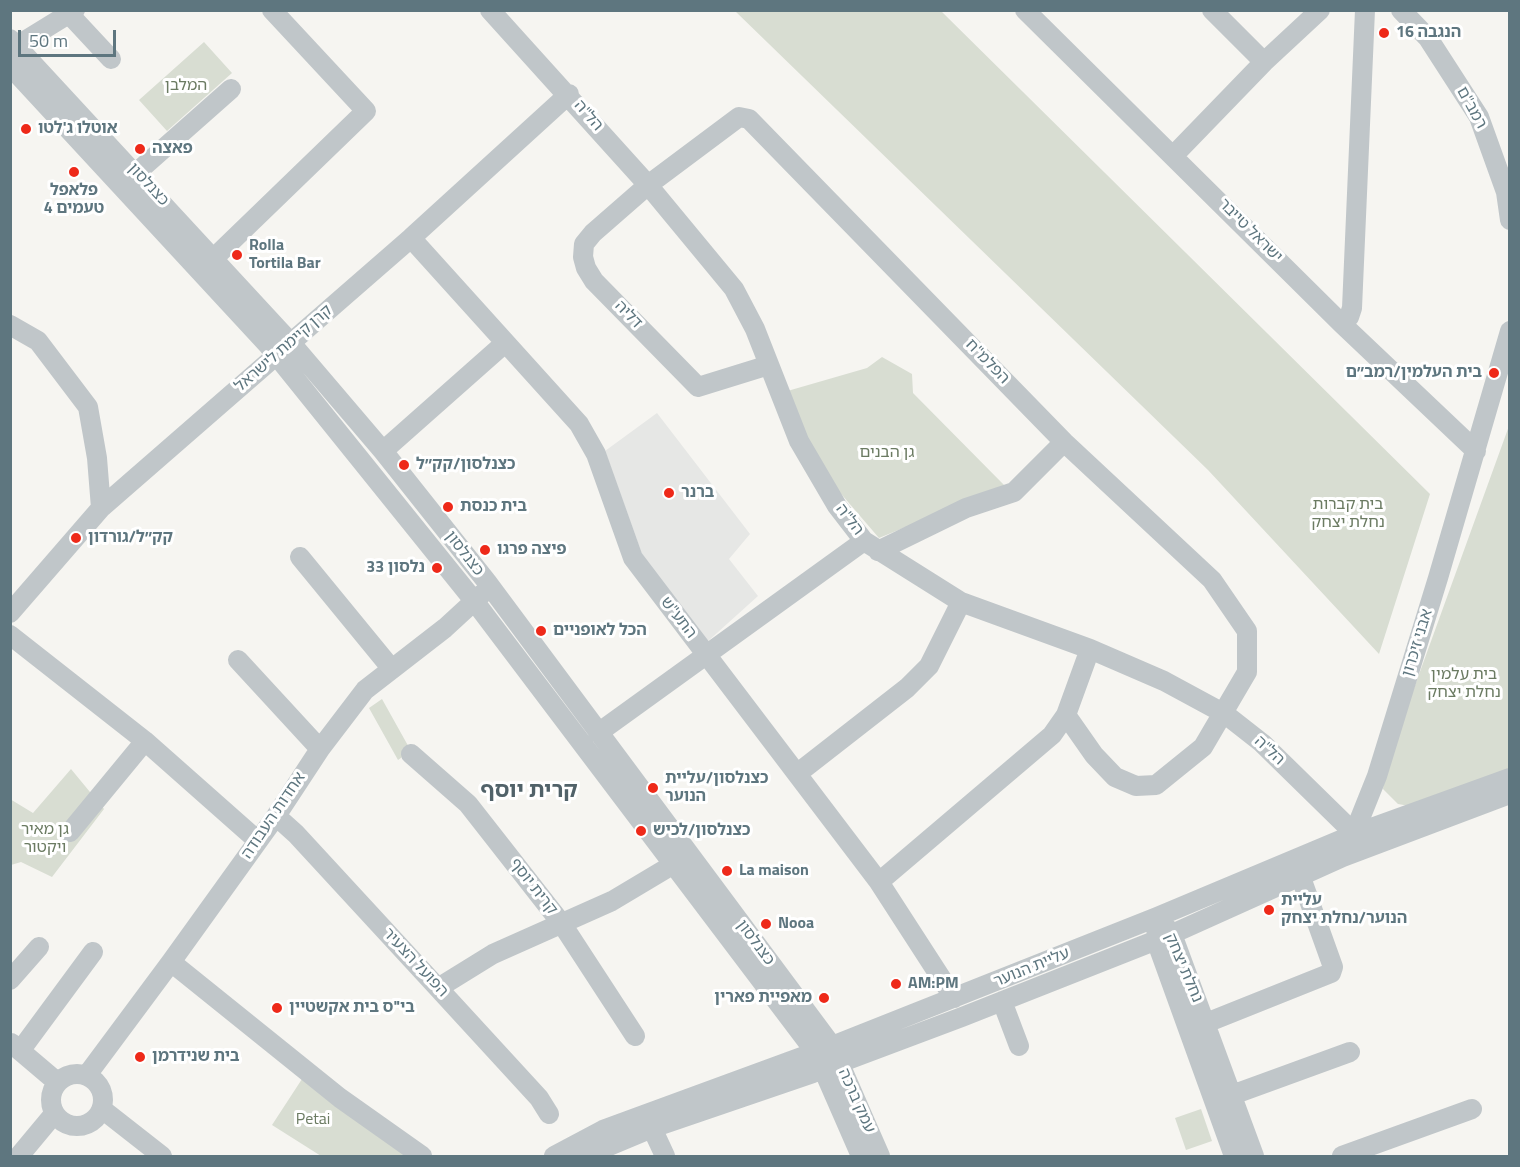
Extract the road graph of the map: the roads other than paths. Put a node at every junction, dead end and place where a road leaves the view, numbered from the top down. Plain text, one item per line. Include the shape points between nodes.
1 (272, 10) edge
2 (490, 10) edge
3 (1025, 10) edge
4 (1212, 10) edge
5 (1320, 10) edge
6 (1365, 10) edge
7 (1401, 10) edge
8 (73, 13) edge
9 (13, 45) edge
10 (111, 59) dead end
11 (1264, 62) junction
12 (10, 66) edge
13 (231, 89) dead end
14 (569, 94) junction
15 (1174, 155) junction
16 (136, 173) junction
17 (648, 185) junction
18 (1509, 220) edge
19 (411, 238) junction
20 (214, 258) junction
21 (1342, 324) junction
22 (10, 325) edge
23 (1509, 331) edge
24 (505, 343) junction
25 (284, 350) junction
26 (769, 364) junction
27 (1064, 442) junction
28 (383, 451) junction
29 (1476, 451) junction
30 (101, 508) junction
31 (871, 546) junction
32 (300, 557) dead end
33 (487, 582) junction
34 (475, 602) junction
35 (961, 602) junction
36 (10, 613) edge
37 (445, 628) junction
38 (498, 632) junction
39 (10, 635) edge
40 (1090, 649) junction
41 (707, 655) junction
42 (238, 660) dead end
43 (391, 668) junction
44 (1225, 714) junction
45 (1066, 715) junction
46 (598, 732) junction
47 (145, 741) junction
48 (320, 749) junction
49 (411, 754) dead end
50 (798, 773) junction
51 (1509, 778) edge
52 (1509, 794) edge
53 (276, 816) junction
54 (70, 832) dead end
55 (1355, 834) junction
56 (258, 841) junction
57 (1378, 843) junction
58 (1343, 857) junction
59 (694, 861) junction
60 (674, 862) junction
61 (1300, 875) junction
62 (879, 882) junction
63 (1158, 917) junction
64 (562, 924) junction
65 (1164, 937) junction
66 (39, 947) dead end
67 (93, 952) dead end
68 (171, 962) junction
69 (10, 980) edge
70 (438, 988) junction
71 (954, 998) junction
72 (1005, 1000) junction
73 (1206, 1023) junction
74 (635, 1036) dead end
75 (1022, 1044) dead end
76 (15, 1047) edge
77 (1350, 1052) dead end
78 (828, 1058) junction
79 (87, 1075) junction
80 (57, 1082) junction
81 (1232, 1095) junction
82 (102, 1109) junction
83 (1472, 1109) dead end
84 (54, 1114) junction
85 (549, 1114) dead end
86 (652, 1128) junction
87 (19, 1156) edge
88 (162, 1156) edge
89 (422, 1156) edge
90 (554, 1156) edge
91 (585, 1156) edge
92 (665, 1156) edge
93 (861, 1156) edge
94 (880, 1156) edge
95 (1234, 1156) edge
96 (1254, 1156) edge
97 (1342, 1156) edge

1 - 20 street via 366,111
2 - 14 street, הל"ה
3 - 15 street, ישראל טייבר
4 - 11 street
5 - 11 street
6 - 21 street via 1352,308
7 - 18 street, רמב"ם via 1428,38 1479,117 1506,192
8 - 9 street
8 - 10 street
9 - 16 street, כצנלסון
11 - 15 street
12 - 25 street, כצנלסון
13 - 16 street
14 - 17 street, הל"ה
14 - 19 street, קרן קיימת לישראל
15 - 21 street, ישראל טייבר
16 - 20 street, כצנלסון
17 - 26 street, הל"ה via 734,289
17 - 26 street, דליה via 592,232 584,244 583,256 590,274 698,387
17 - 27 street, הפלמ"ח via 739,117 749,118
19 - 24 street, התע"ש
19 - 25 street, קרן קיימת לישראל
20 - 25 street, כצנלסון
21 - 29 street, ישראל טייבר
22 - 30 street via 38,341 88,407
23 - 29 street
24 - 28 street
24 - 41 street, התע"ש via 588,438 633,558
25 - 28 street, כצנלסון
25 - 30 street, קרן קיימת לישראל
25 - 34 street, כצנלסון
26 - 31 street, הל"ה via 798,441 837,506
27 - 31 street via 1014,492
27 - 44 street, הפלמ"ח via 1212,580 1247,631 1247,672
28 - 33 street, כצנלסון
29 - 55 street, אבני זיכרון via 1377,776
30 - 36 street, קרן קיימת לישראל
31 - 35 street, הל"ה
31 - 41 street
32 - 43 street
33 - 34 street, אחדות העבודה
33 - 46 street, כצנלסון
34 - 37 street, אחדות העבודה
34 - 38 street, כצנלסון
35 - 40 street, הל"ה
35 - 50 street via 929,666 907,688
37 - 38 street via 473,619
37 - 43 street, אחדות העבודה
38 - 60 street, כצנלסון
39 - 47 street
40 - 44 street, הל"ה via 1164,681
40 - 45 street
41 - 46 street
41 - 50 street, התע"ש
42 - 48 street
43 - 48 street, אחדות העבודה via 365,690
44 - 45 street, הפלמ"ח via 1203,747 1178,769 1156,785 1136,786 1115,777
44 - 55 street, הל"ה via 1262,743
45 - 62 street via 1052,735
46 - 59 street, כצנלסון
47 - 54 street
47 - 56 street
48 - 53 street, אחדות העבודה
49 - 64 street, קרית יוסף via 468,804
50 - 62 street, התע"ש
51 - 55 street, עליית הנוער
52 - 57 street, עליית הנוער
53 - 56 street, אחדות העבודה
53 - 70 street, הפועל הצעיר
55 - 57 street, הל"ה
55 - 58 street, אבני זיכרון
55 - 63 street, עליית הנוער
56 - 68 street, אחדות העבודה
57 - 58 street, עליית הנוער
58 - 61 street, עליית הנוער
59 - 60 street via 684,858
59 - 78 street, כצנלסון
60 - 64 street via 612,901
60 - 78 street, כצנלסון
61 - 65 street, עליית הנוער
61 - 73 street via 1334,967 1331,973
62 - 71 street, התע"ש
63 - 65 street, נחלת יצחק
63 - 71 street, עליית הנוער
64 - 70 street via 493,954
64 - 74 street, קרית יוסף
65 - 72 street, עליית הנוער
65 - 73 street, נחלת יצחק
65 - 95 street, נחלת יצחק
66 - 69 street
67 - 76 street
68 - 79 street, אחדות העבודה
68 - 89 street via 340,1098
70 - 85 street, הפועל הצעיר via 539,1098
71 - 78 street, עליית הנוער
72 - 75 street
72 - 78 street, עליית הנוער
73 - 81 street, נחלת יצחק
76 - 80 street
77 - 81 street
78 - 86 street, עליית הנוער
78 - 90 street, עליית הנוער via 603,1130
78 - 93 street, עמק ברכה
78 - 94 street, עמק ברכה
79 - 80 street via 69,1074
79 - 82 street via 101,1089
80 - 84 street via 50,1099
81 - 96 street, נחלת יצחק
82 - 84 street via 98,1117 82,1126 60,1121
82 - 88 street
83 - 97 street
84 - 87 street
86 - 91 street, עליית הנוער
86 - 92 street

